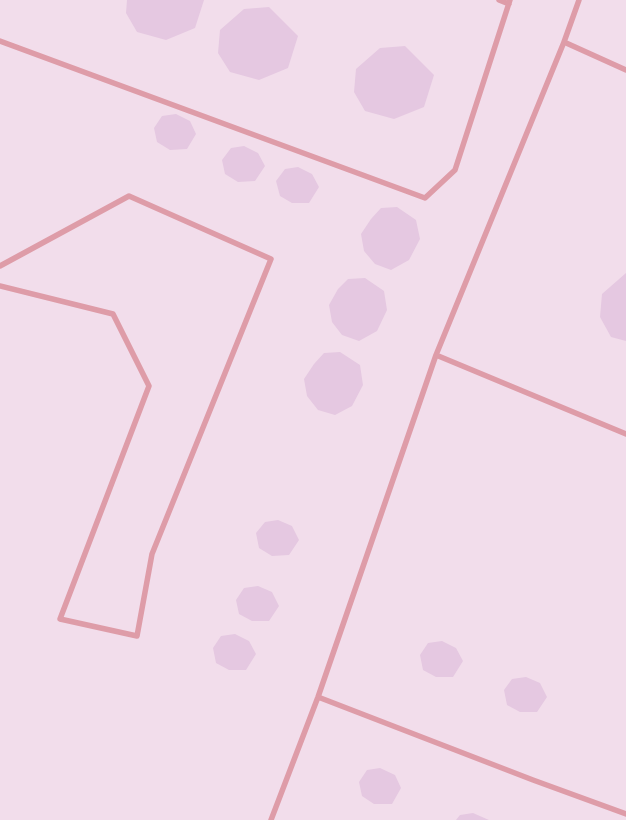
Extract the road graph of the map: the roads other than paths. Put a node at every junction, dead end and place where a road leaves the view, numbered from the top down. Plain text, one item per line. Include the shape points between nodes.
1 (499, 0) edge
2 (579, 0) edge
3 (510, 2) edge
4 (0, 41) edge
5 (564, 42) junction
6 (626, 70) edge
7 (0, 266) edge
8 (0, 286) edge
9 (436, 356) junction
10 (626, 434) edge
11 (318, 697) junction
12 (626, 814) edge
13 (271, 820) edge

1 - 3 lane
2 - 5 lane
3 - 4 lane via 455,170 425,198
5 - 6 lane
5 - 9 lane
7 - 8 lane via 129,196 271,259 152,554 137,636 60,619 149,386 113,314
9 - 10 lane
9 - 11 lane
11 - 12 lane
11 - 13 lane

